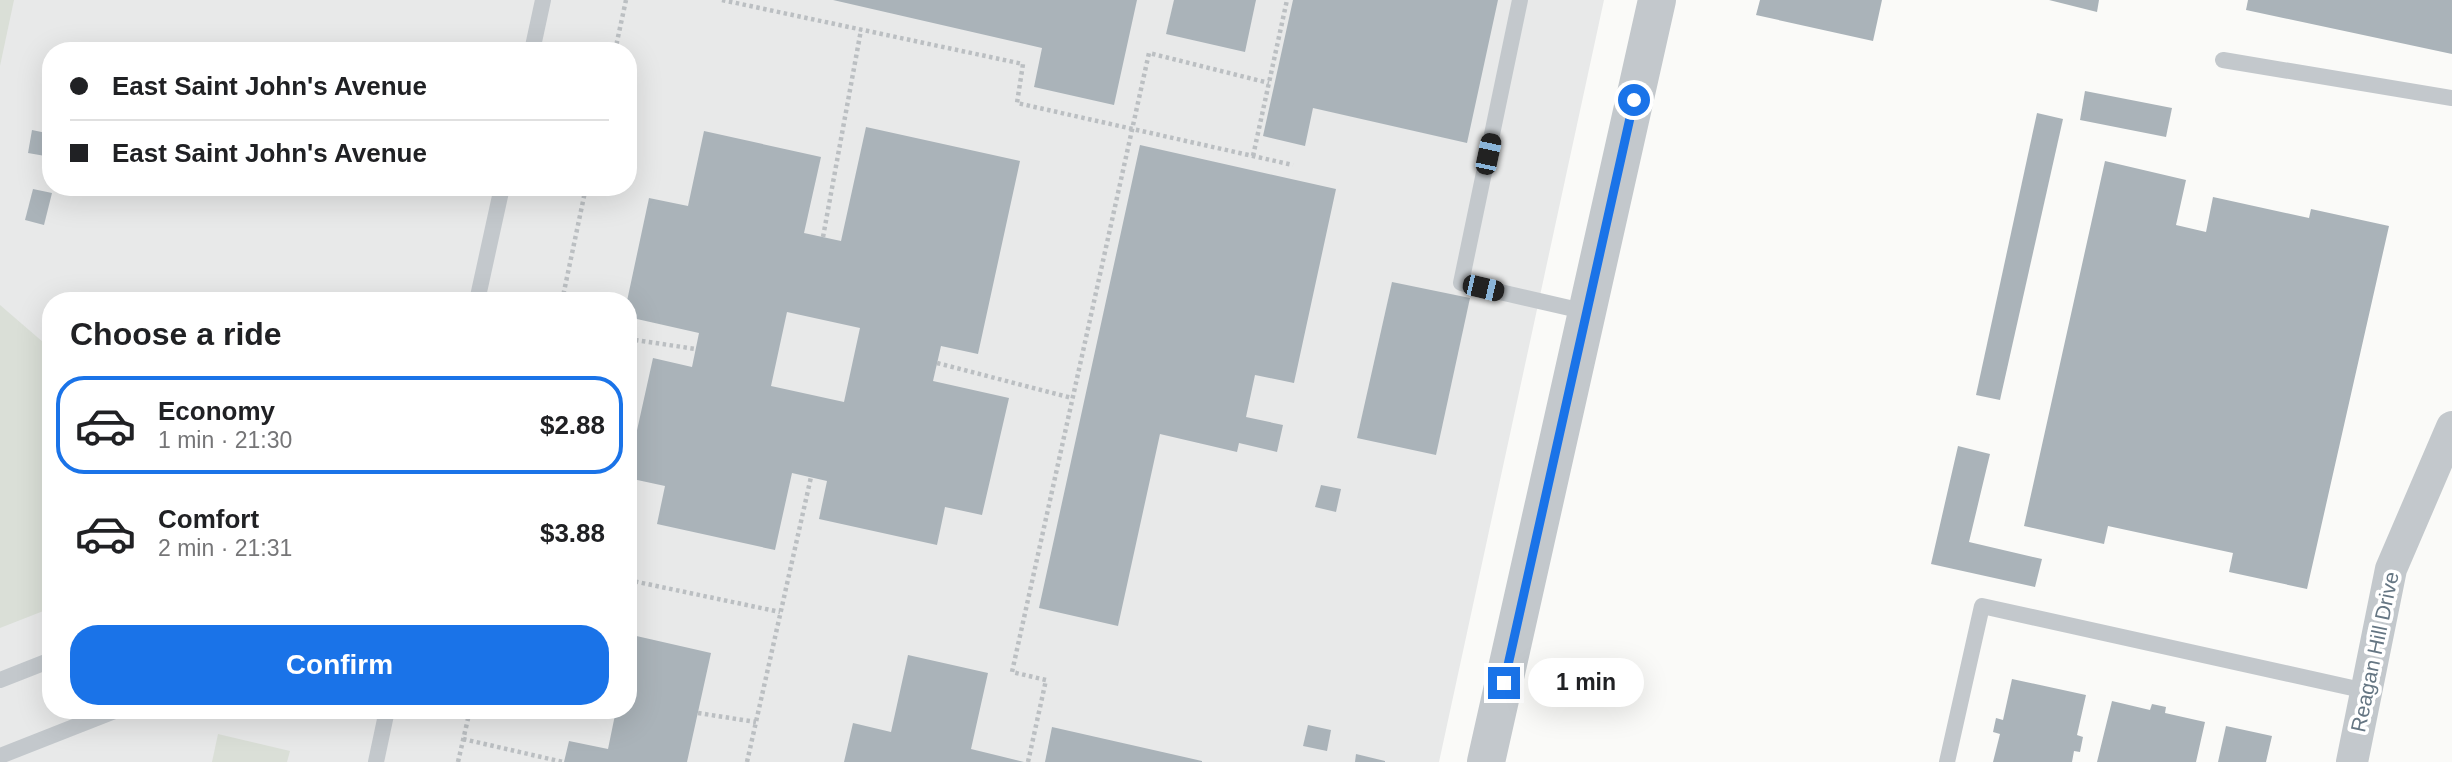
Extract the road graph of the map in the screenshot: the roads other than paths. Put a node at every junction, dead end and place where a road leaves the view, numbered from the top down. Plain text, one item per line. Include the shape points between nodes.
1 (543, 0) edge
2 (1520, 0) edge
3 (1657, 0) edge
4 (534, 42) edge
5 (2222, 60) dead end
6 (2452, 99) edge
7 (500, 196) edge
8 (479, 292) edge
9 (1587, 312) junction
10 (2452, 427) edge
11 (42, 664) edge
12 (0, 680) edge
13 (2366, 691) junction
14 (94, 719) edge
15 (385, 719) edge
16 (0, 756) edge
17 (376, 762) edge
18 (1486, 762) edge
19 (1947, 762) edge
20 (2352, 762) edge

1 - 4 lane
2 - 9 lane via 1461,283
3 - 9 street
5 - 6 lane
7 - 8 lane
9 - 18 street
10 - 13 street, Reagan Hill Drive via 2391,569
11 - 12 lane
13 - 19 lane via 1982,606
13 - 20 street, Reagan Hill Drive
14 - 16 lane
15 - 17 lane

